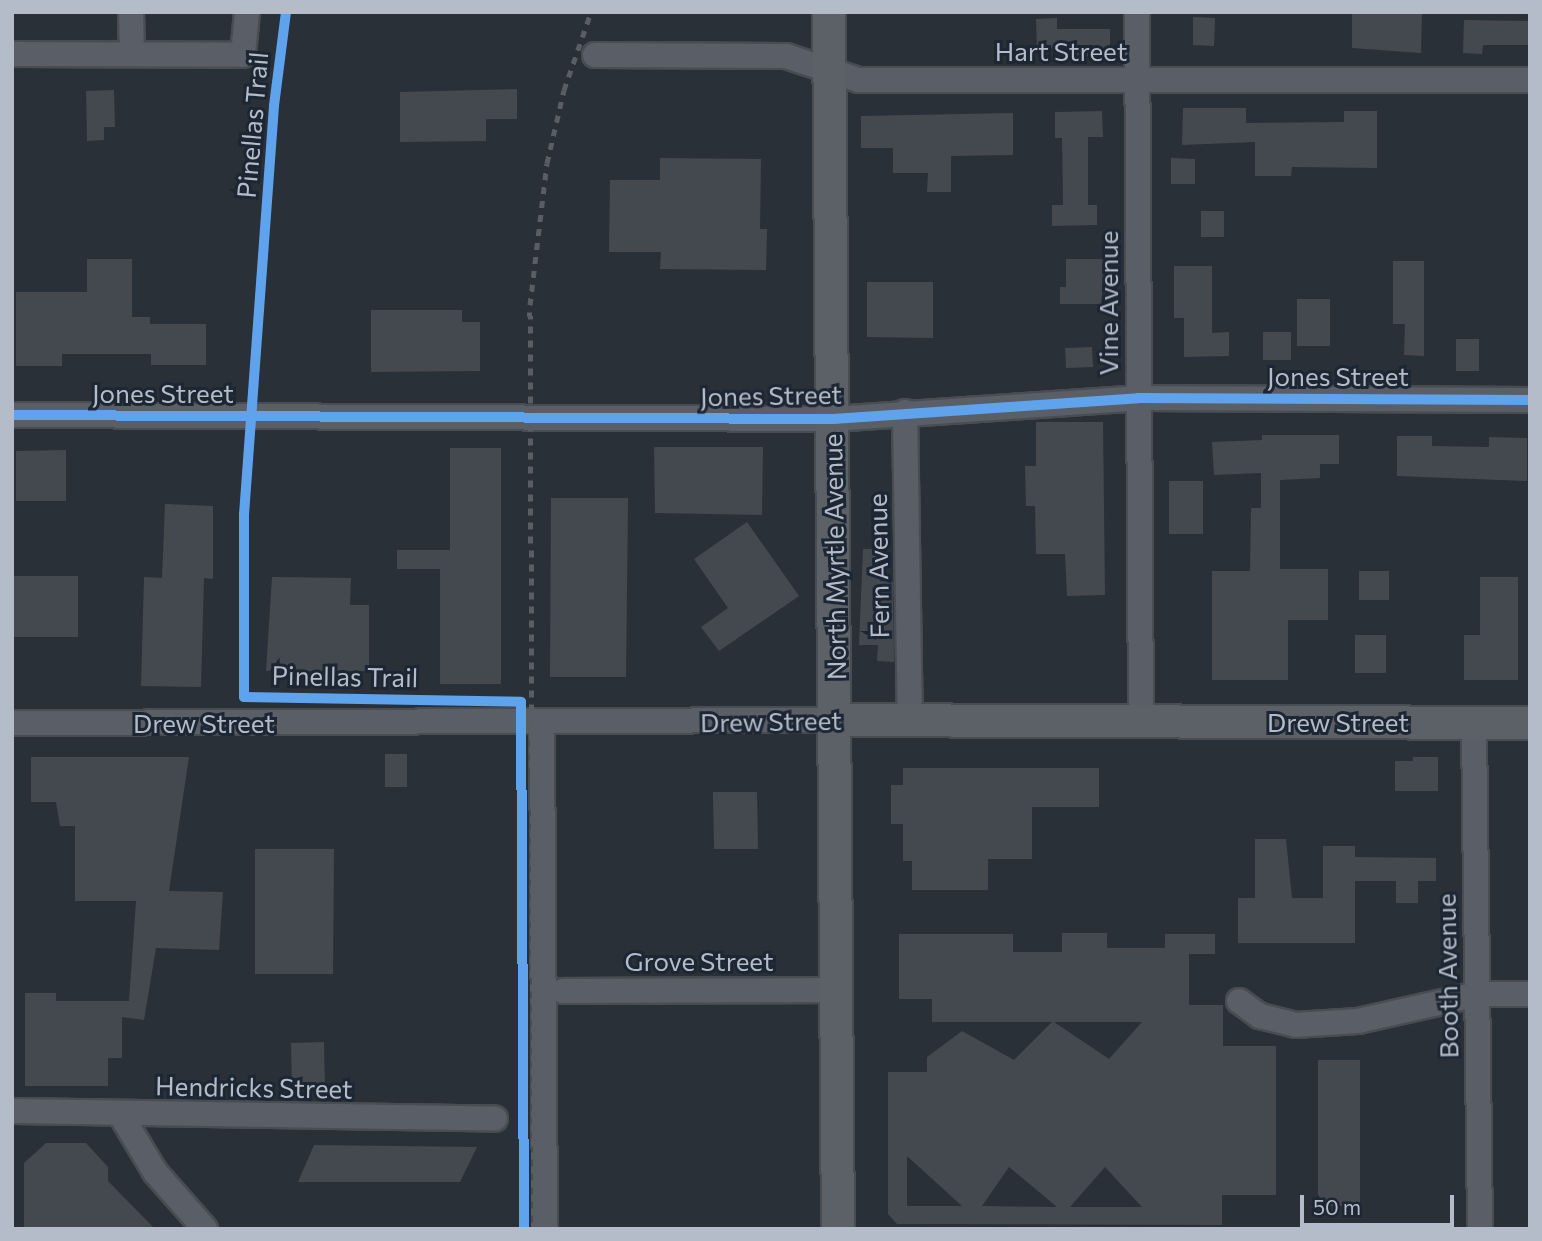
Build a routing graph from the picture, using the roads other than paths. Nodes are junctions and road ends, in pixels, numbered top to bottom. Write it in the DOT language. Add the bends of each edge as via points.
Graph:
graph roads {
  1 [pos="131,12"];
  2 [pos="247,12"];
  3 [pos="829,12"];
  4 [pos="1137,12"];
  5 [pos="12,54"];
  6 [pos="132,54"];
  7 [pos="595,55"];
  8 [pos="830,70"];
  9 [pos="1530,80"];
  10 [pos="1137,82"];
  11 [pos="1138,398"];
  12 [pos="1530,400"];
  13 [pos="905,412"];
  14 [pos="12,415"];
  15 [pos="833,419"];
  16 [pos="835,720"];
  17 [pos="911,720"];
  18 [pos="1141,721"];
  19 [pos="12,723"];
  20 [pos="542,723"];
  21 [pos="1474,723"];
  22 [pos="1530,723"];
  23 [pos="836,990"];
  24 [pos="563,991"];
  25 [pos="1478,994"];
  26 [pos="1530,994"];
  27 [pos="1239,1001"];
  28 [pos="12,1111"];
  29 [pos="121,1115"];
  30 [pos="495,1119"];
  31 [pos="205,1229"];
  32 [pos="545,1229"];
  33 [pos="838,1229"];
  34 [pos="1480,1229"];
  1 -- 6 [label="street"];
  2 -- 6 [label="street" via="243,55"];
  3 -- 8 [label="main road, North Myrtle Avenue"];
  4 -- 10 [label="street, Vine Avenue"];
  5 -- 6 [label="street"];
  7 -- 8 [label="street, Hart Street" via="786,56"];
  8 -- 10 [label="street, Hart Street" via="859,79"];
  8 -- 15 [label="main road, North Myrtle Avenue"];
  9 -- 10 [label="street, Hart Street"];
  10 -- 11 [label="street, Vine Avenue"];
  11 -- 12 [label="street, Jones Street"];
  11 -- 13 [label="street, Jones Street"];
  11 -- 18 [label="street, Vine Avenue"];
  13 -- 15 [label="street, Jones Street"];
  13 -- 17 [label="street, Fern Avenue"];
  14 -- 15 [label="street, Jones Street"];
  15 -- 16 [label="main road, North Myrtle Avenue"];
  16 -- 17 [label="main road, Drew Street"];
  16 -- 20 [label="street, Drew Street"];
  16 -- 23 [label="main road, North Myrtle Avenue"];
  17 -- 18 [label="main road, Drew Street"];
  18 -- 21 [label="main road, Drew Street"];
  19 -- 20 [label="street, Drew Street"];
  20 -- 32 [label="street"];
  21 -- 22 [label="main road, Drew Street"];
  21 -- 25 [label="street, Booth Avenue"];
  23 -- 24 [label="street, Grove Street"];
  23 -- 33 [label="main road, North Myrtle Avenue"];
  25 -- 26 [label="street"];
  25 -- 27 [label="street" via="1358,1021 1295,1025 1260,1016"];
  25 -- 34 [label="street, Booth Avenue"];
  28 -- 29 [label="street, Hendricks Street"];
  29 -- 30 [label="street, Hendricks Street"];
  29 -- 31 [label="street" via="155,1171"];
}
